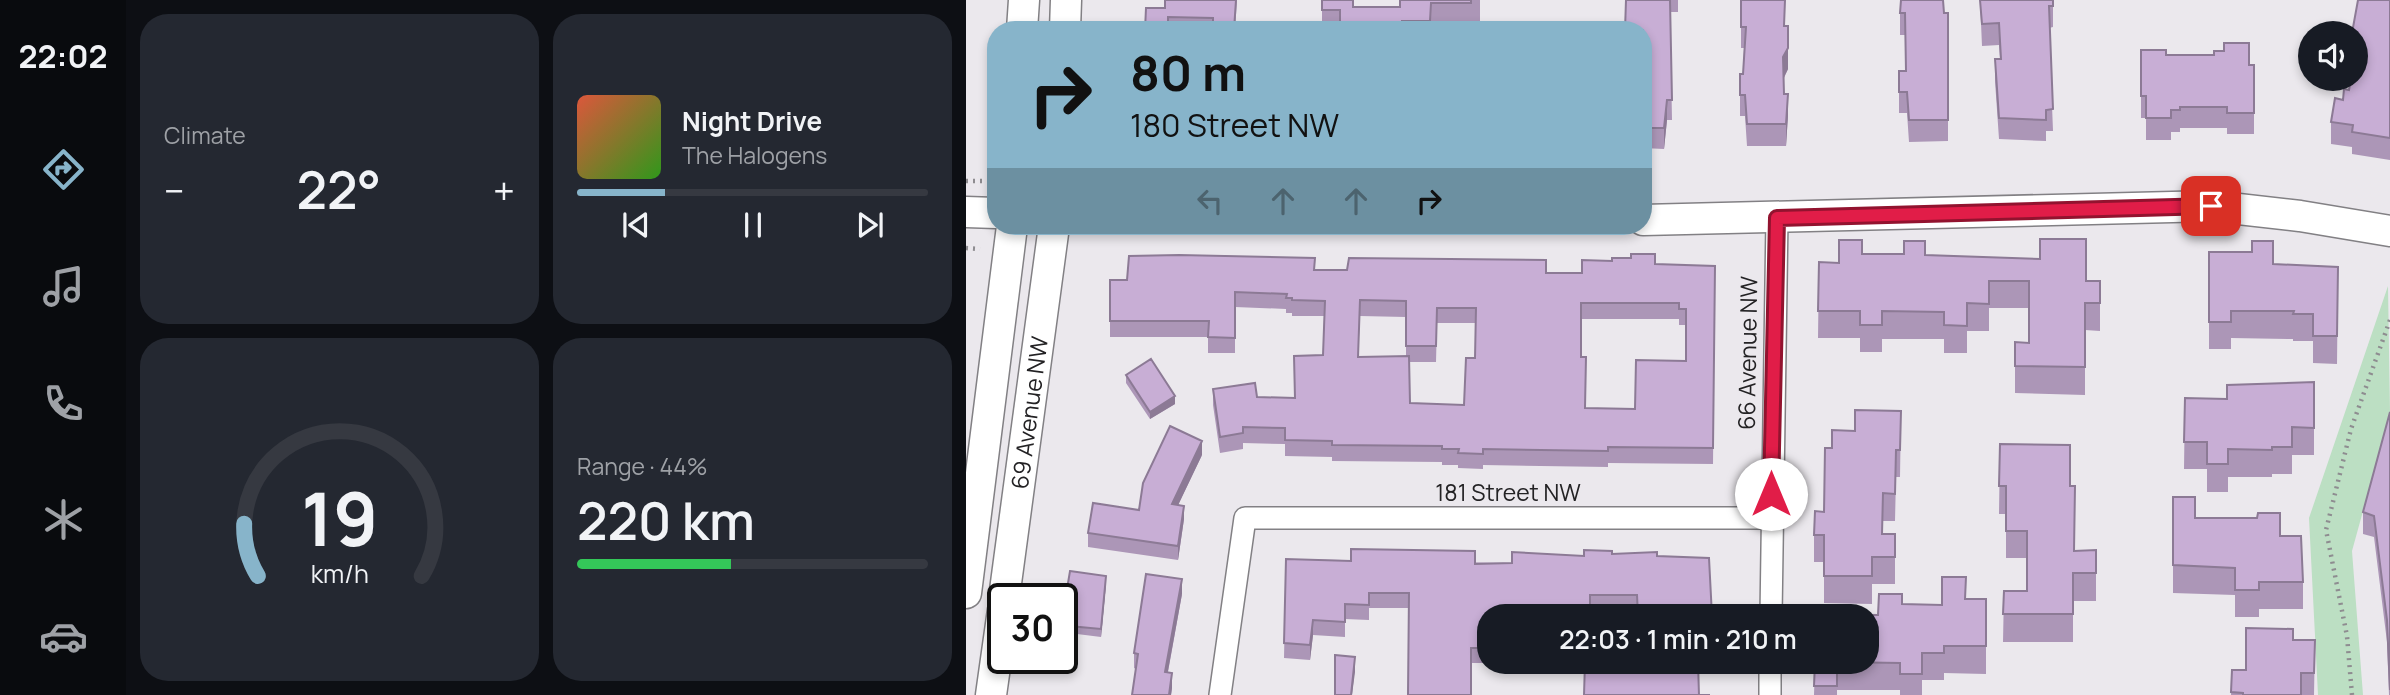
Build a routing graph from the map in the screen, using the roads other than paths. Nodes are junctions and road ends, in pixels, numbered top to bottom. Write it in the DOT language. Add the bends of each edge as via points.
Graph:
graph roads {
  1 [pos="1024,0"];
  2 [pos="1066,0"];
  3 [pos="1023,21"];
  4 [pos="1065,21"];
  5 [pos="966,212"];
  6 [pos="987,213"];
  7 [pos="1777,218"];
  8 [pos="1652,220"];
  9 [pos="2390,231"];
  10 [pos="1011,235"];
  11 [pos="1053,235"];
  12 [pos="1771,518"];
  13 [pos="1006,583"];
  14 [pos="966,593"];
  15 [pos="1770,604"];
  16 [pos="995,674"];
  17 [pos="1770,674"];
  18 [pos="992,695"];
  19 [pos="1220,695"];
  20 [pos="1770,695"];
  1 -- 3 [label="main road"];
  2 -- 4 [label="main road"];
  5 -- 6 [label="main road"];
  7 -- 8 [label="main road"];
  7 -- 9 [label="main road" via="2211,206"];
  7 -- 12 [label="street, 66 Avenue NW"];
  10 -- 14 [label="main road, 69 Avenue NW"];
  11 -- 13 [label="main road, 69 Avenue NW"];
  12 -- 15 [label="street, 66 Avenue NW"];
  12 -- 19 [label="street, 181 Street NW" via="1245,518"];
  16 -- 18 [label="main road"];
  17 -- 20 [label="street"];
}
